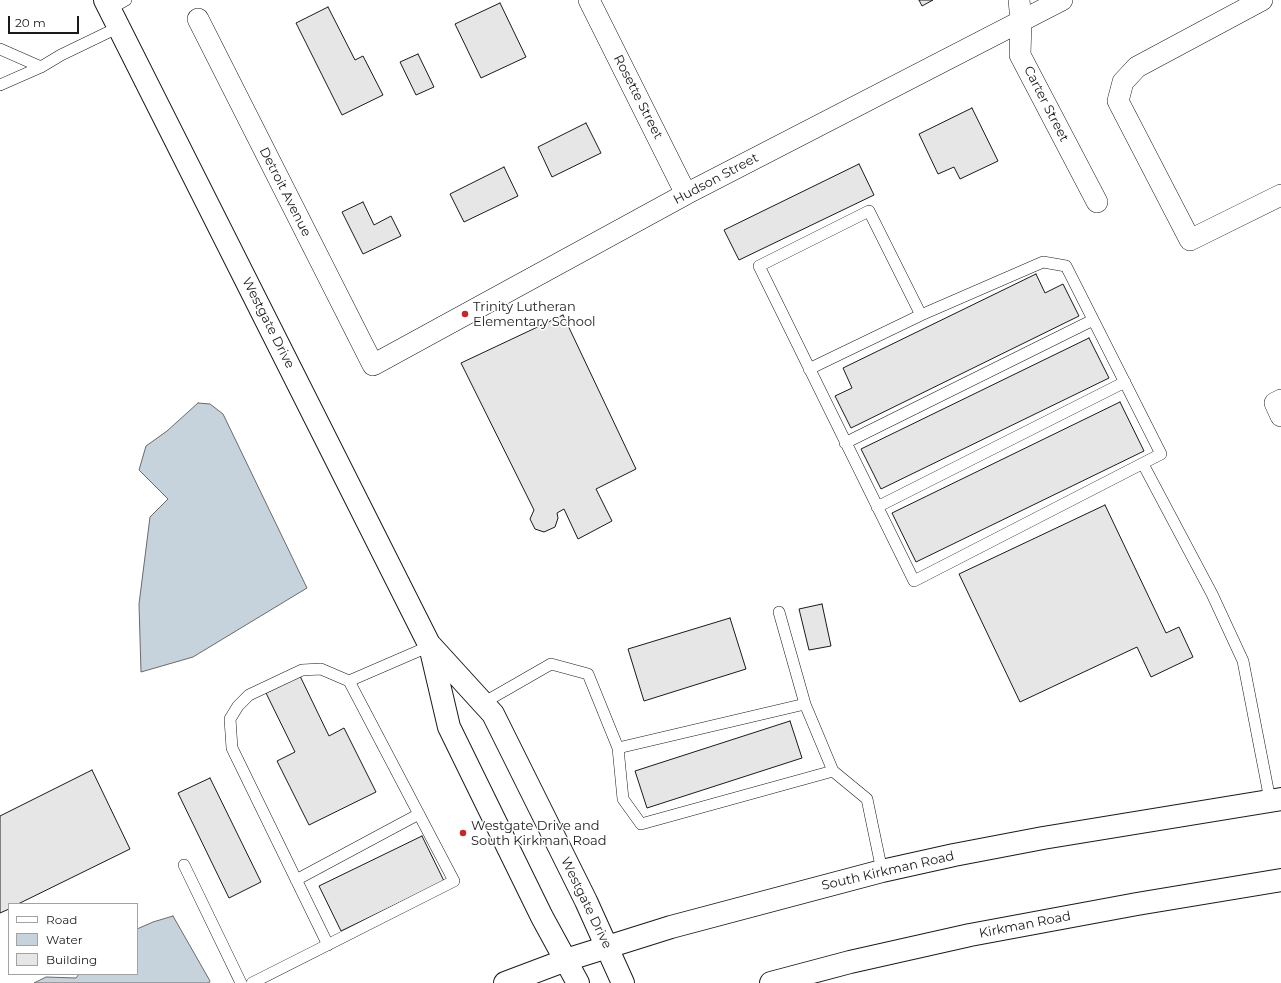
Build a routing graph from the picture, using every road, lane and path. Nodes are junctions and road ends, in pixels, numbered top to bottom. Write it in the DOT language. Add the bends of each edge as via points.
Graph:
graph roads {
  1 [pos="589,0"];
  2 [pos="1020,0"];
  3 [pos="1062,0"];
  4 [pos="1262,0"];
  5 [pos="115,9"];
  6 [pos="198,19"];
  7 [pos="1021,21"];
  8 [pos="0,49"];
  9 [pos="41,67"];
  10 [pos="0,85"];
  11 [pos="686,194"];
  12 [pos="1281,194"];
  13 [pos="1097,202"];
  14 [pos="921,315"];
  15 [pos="1093,320"];
  16 [pos="373,365"];
  17 [pos="809,369"];
  18 [pos="1125,382"];
  19 [pos="1281,400"];
  20 [pos="1281,416"];
  21 [pos="846,443"];
  22 [pos="1143,464"];
  23 [pos="877,506"];
  24 [pos="779,612"];
  25 [pos="430,646"];
  26 [pos="349,681"];
  27 [pos="482,703"];
  28 [pos="805,704"];
  29 [pos="618,748"];
  30 [pos="833,772"];
  31 [pos="1275,800"];
  32 [pos="419,814"];
  33 [pos="184,866"];
  34 [pos="882,871"];
  35 [pos="296,880"];
  36 [pos="1281,880"];
  37 [pos="328,944"];
  38 [pos="606,946"];
  39 [pos="566,960"];
  40 [pos="241,983"];
  41 [pos="252,983"];
  42 [pos="505,983"];
  43 [pos="578,983"];
  44 [pos="623,983"];
  45 [pos="771,983"];
  1 -- 11 [label="street, Rosette Street"];
  2 -- 7 [label="street, Carter Street"];
  3 -- 7 [label="street, Hudson Street"];
  4 -- 12 [label="street" via="1137,66 1123,82 1118,101 1190,240"];
  5 -- 9 [label="lane" via="62,55"];
  5 -- 25 [label="street, Westgate Drive"];
  6 -- 16 [label="street, Detroit Avenue"];
  7 -- 11 [label="street, Hudson Street"];
  7 -- 13 [label="street, Carter Street" via="1020,55"];
  8 -- 9 [label="lane"];
  9 -- 10 [label="lane"];
  11 -- 16 [label="street, Hudson Street"];
  14 -- 15 [label="lane" via="1044,262 1066,266"];
  14 -- 17 [label="lane"];
  14 -- 17 [label="lane" via="869,211 759,266"];
  15 -- 18 [label="lane"];
  15 -- 21 [label="lane"];
  17 -- 21 [label="lane"];
  18 -- 22 [label="lane" via="1161,454"];
  18 -- 23 [label="lane"];
  19 -- 20 [label="street" via="1275,403"];
  21 -- 23 [label="lane"];
  22 -- 23 [label="lane" via="914,581"];
  22 -- 31 [label="lane" via="1212,594 1243,661"];
  24 -- 28 [label="lane"];
  25 -- 26 [label="lane"];
  25 -- 27 [label="street, Westgate Drive"];
  25 -- 39 [label="street, Westgate Drive" via="449,727 542,917"];
  26 -- 32 [label="lane"];
  26 -- 35 [label="lane" via="321,669 302,670 249,695 230,719 232,748"];
  27 -- 29 [label="lane" via="551,664 588,674"];
  27 -- 38 [label="street, Westgate Drive" via="493,714"];
  28 -- 29 [label="lane"];
  28 -- 30 [label="lane"];
  29 -- 30 [label="lane" via="623,799 640,824"];
  30 -- 34 [label="lane" via="867,800"];
  31 -- 34 [label="street, South Kirkman Road" via="1043,838"];
  32 -- 35 [label="lane"];
  32 -- 37 [label="lane" via="454,881"];
  33 -- 40 [label="lane"];
  34 -- 38 [label="street, South Kirkman Road"];
  35 -- 37 [label="lane"];
  36 -- 45 [label="street, Kirkman Road" via="978,934 850,962"];
  37 -- 41 [label="lane"];
  38 -- 39 [label="street, South Kirkman Road"];
  38 -- 44 [label="street, Westgate Drive"];
  39 -- 42 [label="street, South Kirkman Road"];
  39 -- 43 [label="street, Westgate Drive"];
}
